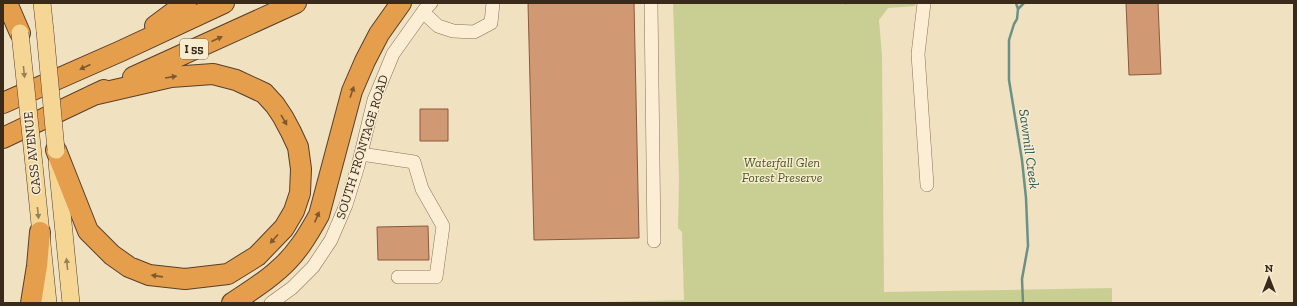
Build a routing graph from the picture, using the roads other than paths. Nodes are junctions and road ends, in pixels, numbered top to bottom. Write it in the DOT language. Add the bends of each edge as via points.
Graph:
graph roads {
  1 [pos="7,3"];
  2 [pos="18,3"];
  3 [pos="42,3"];
  4 [pos="186,3"];
  5 [pos="224,3"];
  6 [pos="296,3"];
  7 [pos="401,3"];
  8 [pos="493,3"];
  9 [pos="651,3"];
  10 [pos="924,3"];
  11 [pos="427,8"];
  12 [pos="20,33"];
  13 [pos="121,51"];
  14 [pos="92,95"];
  15 [pos="3,103"];
  16 [pos="3,138"];
  17 [pos="56,150"];
  18 [pos="361,154"];
  19 [pos="927,185"];
  20 [pos="40,232"];
  21 [pos="654,241"];
  22 [pos="398,277"];
  23 [pos="32,303"];
  24 [pos="48,303"];
  25 [pos="71,303"];
  26 [pos="232,303"];
  27 [pos="271,303"];
  1 -- 12 [label="highway"];
  2 -- 12 [label="main road, CASS AVENUE"];
  3 -- 17 [label="main road, CASS AVENUE, bridge"];
  4 -- 13 [label="highway"];
  5 -- 13 [label="highway, I 55"];
  14 -- 6 [label="highway, I 55, one-way"];
  26 -- 7 [label="highway, one-way" via="278,270 310,232 318,215 352,91 378,34"];
  8 -- 11 [label="street" via="491,23 474,32 453,31 438,26"];
  9 -- 21 [label="street"];
  10 -- 19 [label="street" via="918,54"];
  11 -- 18 [label="street, SOUTH FRONTAGE ROAD" via="393,54 374,100"];
  12 -- 20 [label="main road, CASS AVENUE, one-way, bridge"];
  13 -- 15 [label="highway, I 55, one-way"];
  14 -- 16 [label="highway, I 55"];
  14 -- 17 [label="highway, one-way" via="171,77 213,74 236,80 264,93 283,117 298,147 301,169 300,193 294,211 284,228 257,256 228,274 185,279 149,275 129,267 112,255 88,231"];
  25 -- 17 [label="main road, CASS AVENUE, one-way"];
  18 -- 22 [label="street" via="414,162 422,189 443,226 436,277"];
  18 -- 27 [label="street, SOUTH FRONTAGE ROAD" via="346,205 331,240 313,267 292,288"];
  20 -- 23 [label="highway"];
  20 -- 24 [label="main road, CASS AVENUE"];
}
